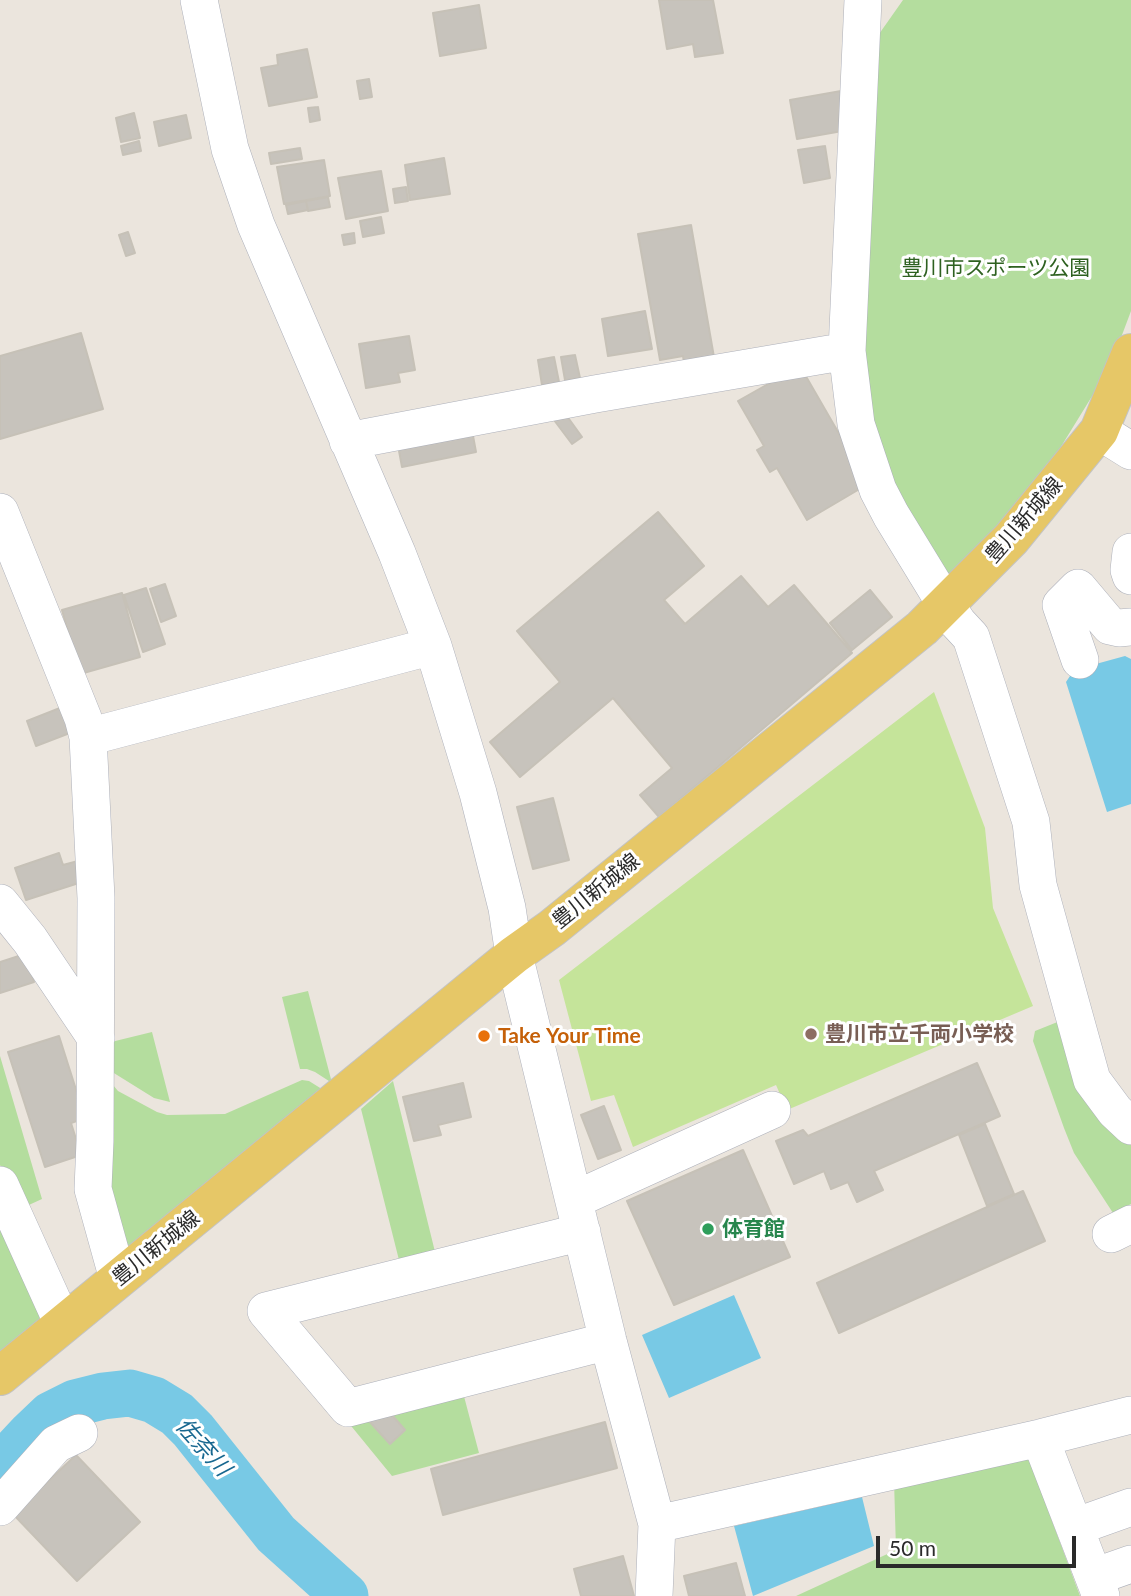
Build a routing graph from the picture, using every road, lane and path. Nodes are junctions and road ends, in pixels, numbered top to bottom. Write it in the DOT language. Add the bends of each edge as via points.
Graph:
graph roads {
  1 [pos="199,0"];
  2 [pos="863,0"];
  3 [pos="847,351"];
  4 [pos="1131,353"];
  5 [pos="1099,431"];
  6 [pos="348,442"];
  7 [pos="1131,452"];
  8 [pos="0,512"];
  9 [pos="1131,552"];
  10 [pos="1131,576"];
  11 [pos="946,605"];
  12 [pos="1131,627"];
  13 [pos="433,646"];
  14 [pos="1080,660"];
  15 [pos="88,737"];
  16 [pos="0,903"];
  17 [pos="514,955"];
  18 [pos="96,1038"];
  19 [pos="772,1110"];
  20 [pos="1131,1126"];
  21 [pos="0,1185"];
  22 [pos="578,1216"];
  23 [pos="118,1279"];
  24 [pos="63,1324"];
  25 [pos="608,1341"];
  26 [pos="0,1376"];
  27 [pos="1131,1415"];
  28 [pos="79,1433"];
  29 [pos="1040,1438"];
  30 [pos="0,1507"];
  31 [pos="1131,1507"];
  32 [pos="657,1524"];
  33 [pos="1075,1527"];
  34 [pos="1131,1564"];
  35 [pos="1097,1587"];
  36 [pos="654,1596"];
  1 -- 6 [label="street" via="234,161 256,225"];
  2 -- 3 [label="street"];
  3 -- 6 [label="street"];
  3 -- 11 [label="street" via="856,424 878,490"];
  4 -- 5 [label="main road, 豊川新城線"];
  5 -- 7 [label="street"];
  5 -- 11 [label="main road, 豊川新城線" via="1011,539"];
  6 -- 13 [label="street"];
  8 -- 15 [label="street"];
  9 -- 10 [label="street"];
  11 -- 17 [label="main road, 豊川新城線"];
  11 -- 20 [label="street" via="971,636 1031,822 1038,885 1092,1080"];
  12 -- 14 [label="street" via="1110,626 1078,588 1061,605"];
  13 -- 15 [label="street"];
  13 -- 17 [label="street" via="478,793"];
  15 -- 18 [label="street" via="96,898"];
  16 -- 18 [label="street"];
  17 -- 22 [label="street"];
  17 -- 23 [label="main road, 豊川新城線"];
  18 -- 23 [label="street" via="93,1189"];
  19 -- 22 [label="street"];
  21 -- 24 [label="street"];
  22 -- 25 [label="street"];
  22 -- 25 [label="street" via="266,1311 348,1408"];
  23 -- 24 [label="main road, 豊川新城線"];
  24 -- 26 [label="main road, 豊川新城線"];
  25 -- 32 [label="street"];
  27 -- 29 [label="street"];
  28 -- 30 [label="street" via="56,1444"];
  29 -- 32 [label="street"];
  29 -- 33 [label="street"];
  31 -- 33 [label="street"];
  32 -- 36 [label="street"];
  33 -- 35 [label="street"];
  34 -- 35 [label="street"];
}
